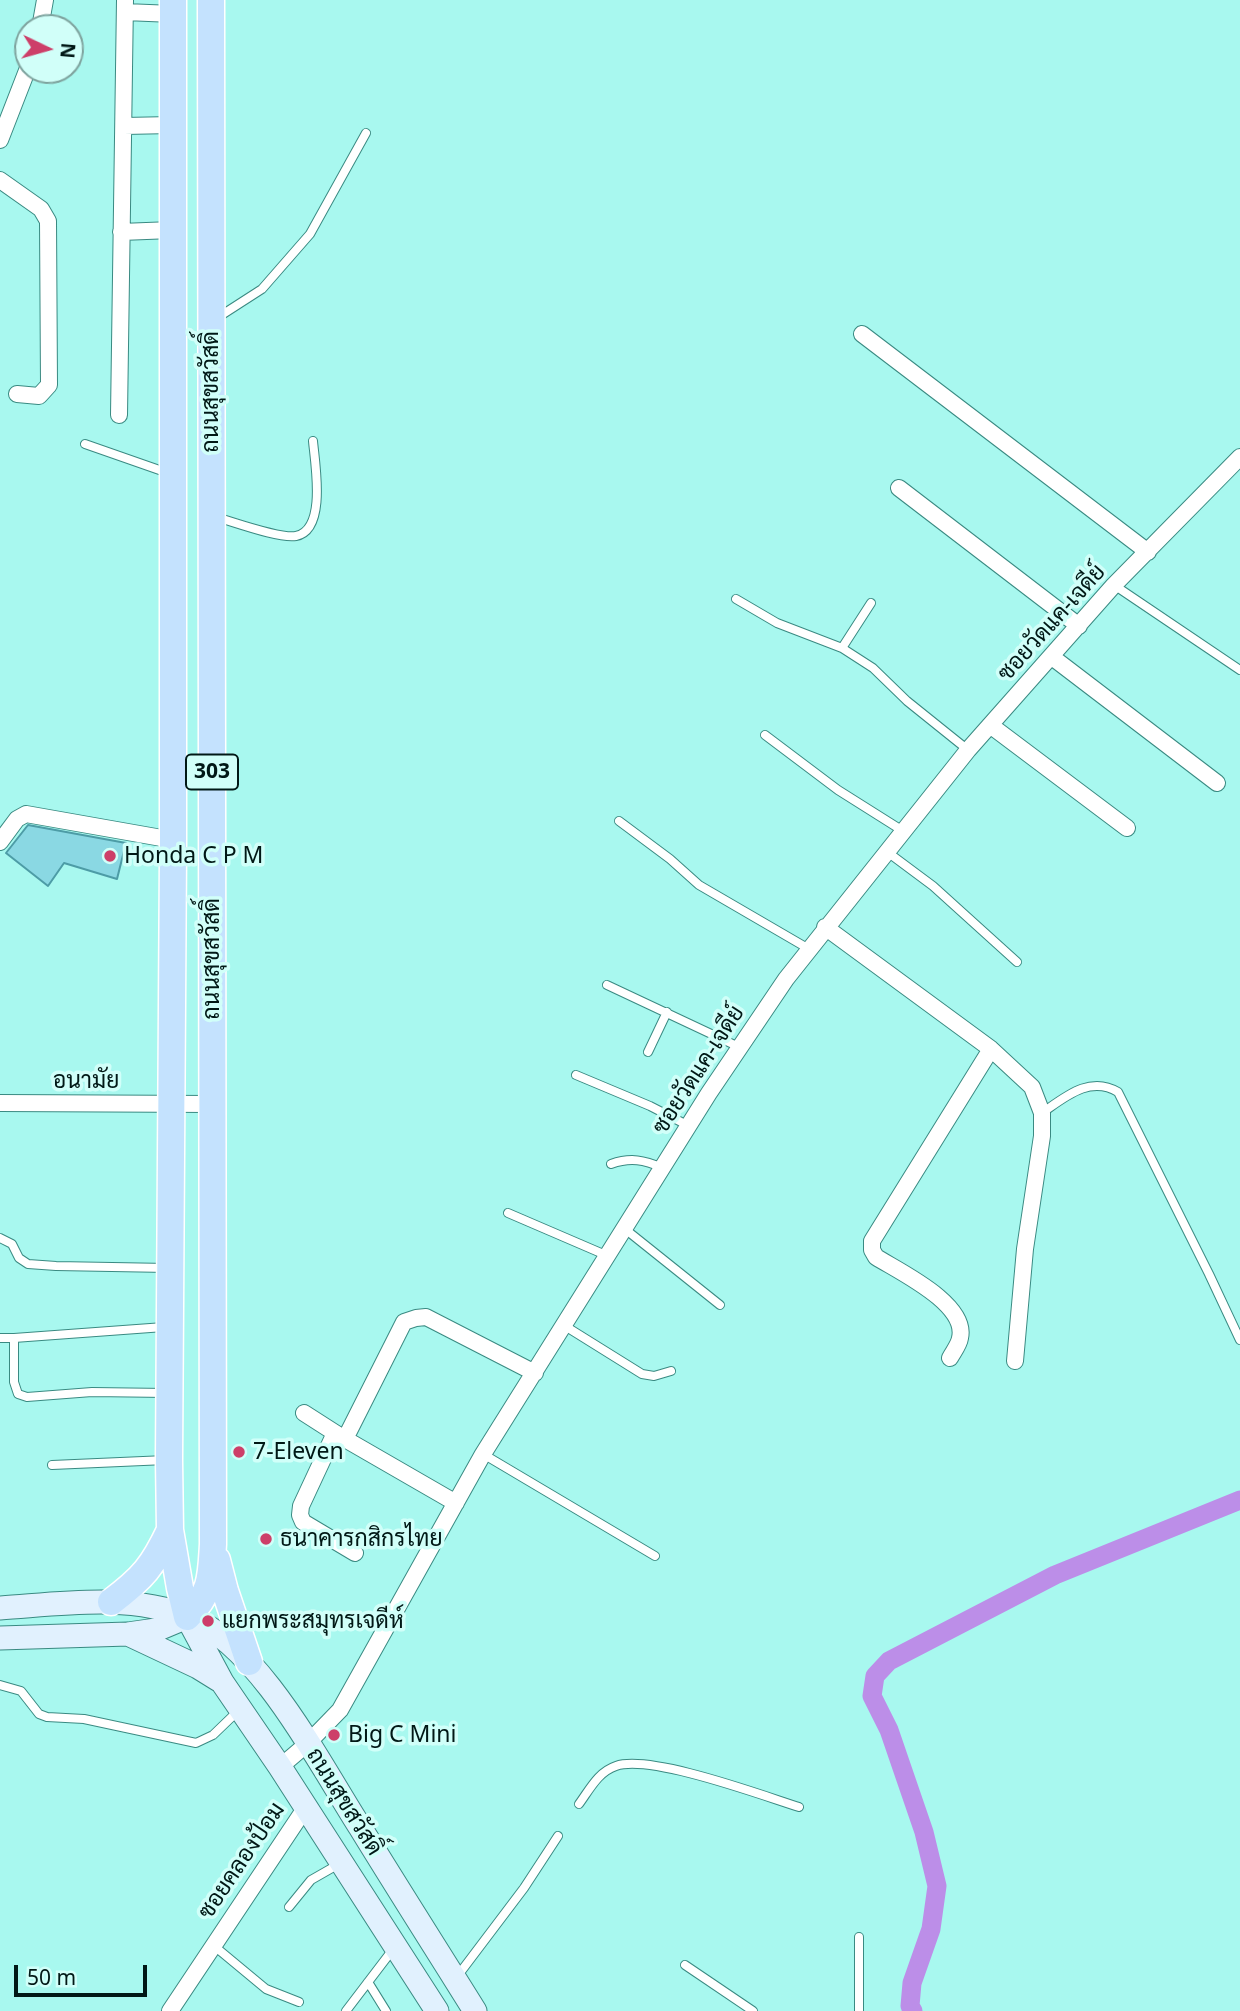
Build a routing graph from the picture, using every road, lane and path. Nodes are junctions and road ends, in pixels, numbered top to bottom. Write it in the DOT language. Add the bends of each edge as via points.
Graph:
graph roads {
  1 [pos="211,0"];
  2 [pos="125,6"];
  3 [pos="173,7"];
  4 [pos="22,84"];
  5 [pos="173,125"];
  6 [pos="124,126"];
  7 [pos="366,133"];
  8 [pos="0,140"];
  9 [pos="0,180"];
  10 [pos="172,230"];
  11 [pos="121,232"];
  12 [pos="211,321"];
  13 [pos="862,334"];
  14 [pos="17,394"];
  15 [pos="119,415"];
  16 [pos="313,441"];
  17 [pos="85,444"];
  18 [pos="1240,457"];
  19 [pos="172,474"];
  20 [pos="899,488"];
  21 [pos="211,516"];
  22 [pos="1148,552"];
  23 [pos="1114,585"];
  24 [pos="736,599"];
  25 [pos="872,603"];
  26 [pos="1079,626"];
  27 [pos="842,648"];
  28 [pos="1052,657"];
  29 [pos="1240,670"];
  30 [pos="990,725"];
  31 [pos="765,735"];
  32 [pos="968,750"];
  33 [pos="1217,783"];
  34 [pos="619,821"];
  35 [pos="1127,828"];
  36 [pos="903,831"];
  37 [pos="173,840"];
  38 [pos="0,842"];
  39 [pos="887,851"];
  40 [pos="825,928"];
  41 [pos="809,949"];
  42 [pos="1017,962"];
  43 [pos="607,985"];
  44 [pos="667,1012"];
  45 [pos="739,1047"];
  46 [pos="991,1049"];
  47 [pos="648,1052"];
  48 [pos="576,1075"];
  49 [pos="0,1103"];
  50 [pos="172,1104"];
  51 [pos="212,1104"];
  52 [pos="1042,1113"];
  53 [pos="689,1126"];
  54 [pos="611,1164"];
  55 [pos="663,1168"];
  56 [pos="508,1213"];
  57 [pos="625,1229"];
  58 [pos="0,1238"];
  59 [pos="608,1256"];
  60 [pos="170,1268"];
  61 [pos="720,1305"];
  62 [pos="170,1326"];
  63 [pos="565,1326"];
  64 [pos="0,1338"];
  65 [pos="14,1338"];
  66 [pos="1240,1340"];
  67 [pos="950,1358"];
  68 [pos="1015,1361"];
  69 [pos="671,1371"];
  70 [pos="535,1373"];
  71 [pos="170,1394"];
  72 [pos="304,1413"];
  73 [pos="340,1436"];
  74 [pos="483,1454"];
  75 [pos="169,1460"];
  76 [pos="52,1465"];
  77 [pos="456,1503"];
  78 [pos="170,1530"];
  79 [pos="214,1544"];
  80 [pos="355,1553"];
  81 [pos="655,1556"];
  82 [pos="111,1602"];
  83 [pos="0,1608"];
  84 [pos="187,1617"];
  85 [pos="128,1634"];
  86 [pos="0,1638"];
  87 [pos="249,1662"];
  88 [pos="222,1682"];
  89 [pos="0,1685"];
  90 [pos="241,1708"];
  91 [pos="307,1744"];
  92 [pos="280,1768"];
  93 [pos="579,1804"];
  94 [pos="306,1807"];
  95 [pos="799,1807"];
  96 [pos="558,1836"];
  97 [pos="341,1863"];
  98 [pos="289,1907"];
  99 [pos="859,1937"];
  100 [pos="213,1945"];
  101 [pos="395,1946"];
  102 [pos="685,1965"];
  103 [pos="455,1979"];
  104 [pos="368,1982"];
  105 [pos="299,2002"];
  106 [pos="170,2011"];
  107 [pos="346,2011"];
  108 [pos="386,2011"];
  109 [pos="437,2011"];
  110 [pos="475,2011"];
  111 [pos="753,2011"];
  112 [pos="859,2011"];
  1 -- 12 [label="main road, ถนนสุขสวัสดิ์ / 303"];
  2 -- 3 [label="street"];
  2 -- 6 [label="street"];
  3 -- 5 [label="main road, ถนนสุขสวัสดิ์ / 303"];
  4 -- 8 [label="street"];
  5 -- 6 [label="street"];
  5 -- 10 [label="main road, ถนนสุขสวัสดิ์ / 303"];
  6 -- 11 [label="street"];
  7 -- 12 [label="lane" via="310,234 262,289"];
  9 -- 14 [label="street" via="41,209 48,221 49,385 39,396"];
  10 -- 11 [label="street"];
  10 -- 19 [label="main road, ถนนสุขสวัสดิ์ / 303"];
  11 -- 15 [label="street"];
  12 -- 21 [label="main road, ถนนสุขสวัสดิ์ / 303"];
  13 -- 22 [label="street"];
  16 -- 21 [label="lane" via="316,507 304,532 281,535"];
  17 -- 19 [label="lane"];
  18 -- 22 [label="street, ซอยวัดแค-เจดีย์"];
  19 -- 37 [label="main road, ถนนสุขสวัสดิ์ / 303"];
  20 -- 26 [label="street"];
  21 -- 51 [label="main road, ถนนสุขสวัสดิ์ / 303"];
  22 -- 23 [label="street, ซอยวัดแค-เจดีย์"];
  23 -- 26 [label="street, ซอยวัดแค-เจดีย์"];
  23 -- 29 [label="lane"];
  24 -- 27 [label="lane" via="777,623"];
  25 -- 27 [label="lane"];
  26 -- 28 [label="street, ซอยวัดแค-เจดีย์"];
  27 -- 32 [label="lane" via="873,668"];
  28 -- 30 [label="street, ซอยวัดแค-เจดีย์"];
  28 -- 33 [label="street"];
  30 -- 32 [label="street, ซอยวัดแค-เจดีย์"];
  30 -- 35 [label="street"];
  31 -- 36 [label="lane"];
  32 -- 36 [label="street, ซอยวัดแค-เจดีย์"];
  34 -- 41 [label="lane" via="699,885"];
  36 -- 39 [label="street, ซอยวัดแค-เจดีย์"];
  37 -- 38 [label="street" via="26,814"];
  37 -- 50 [label="main road, ถนนสุขสวัสดิ์ / 303"];
  39 -- 40 [label="street, ซอยวัดแค-เจดีย์"];
  39 -- 42 [label="lane"];
  40 -- 41 [label="street, ซอยวัดแค-เจดีย์"];
  40 -- 46 [label="street"];
  41 -- 45 [label="street, ซอยวัดแค-เจดีย์"];
  43 -- 44 [label="lane"];
  44 -- 45 [label="lane"];
  44 -- 47 [label="lane"];
  45 -- 53 [label="street, ซอยวัดแค-เจดีย์"];
  46 -- 52 [label="street" via="1032,1087"];
  46 -- 67 [label="street" via="872,1241 876,1257 944,1300 956,1316 960,1340"];
  48 -- 53 [label="lane"];
  49 -- 50 [label="street, อนามัย"];
  50 -- 51 [label="street, อนามัย"];
  50 -- 60 [label="main road, ถนนสุขสวัสดิ์ / 303"];
  51 -- 79 [label="main road, ถนนสุขสวัสดิ์ / 303"];
  52 -- 66 [label="lane" via="1069,1094 1095,1084 1118,1092"];
  52 -- 68 [label="street"];
  53 -- 55 [label="street, ซอยวัดแค-เจดีย์"];
  54 -- 55 [label="lane" via="626,1158"];
  55 -- 57 [label="street, ซอยวัดแค-เจดีย์"];
  56 -- 59 [label="lane"];
  57 -- 59 [label="street, ซอยวัดแค-เจดีย์"];
  57 -- 61 [label="lane"];
  58 -- 60 [label="lane" via="12,1244 28,1264"];
  59 -- 63 [label="street, ซอยวัดแค-เจดีย์"];
  60 -- 62 [label="main road, ถนนสุขสวัสดิ์ / 303"];
  62 -- 65 [label="lane"];
  62 -- 71 [label="main road, ถนนสุขสวัสดิ์ / 303"];
  63 -- 69 [label="lane" via="642,1374 654,1377"];
  63 -- 70 [label="street, ซอยวัดแค-เจดีย์"];
  64 -- 65 [label="lane"];
  65 -- 71 [label="lane" via="14,1382 18,1394 26,1397 92,1392"];
  70 -- 73 [label="street" via="426,1317 416,1318 404,1322"];
  70 -- 74 [label="street, ซอยวัดแค-เจดีย์"];
  71 -- 75 [label="main road, ถนนสุขสวัสดิ์ / 303"];
  72 -- 73 [label="street"];
  73 -- 77 [label="street"];
  73 -- 80 [label="street" via="300,1515 303,1522"];
  74 -- 77 [label="street, ซอยวัดแค-เจดีย์"];
  74 -- 81 [label="lane"];
  75 -- 76 [label="lane"];
  75 -- 78 [label="main road, ถนนสุขสวัสดิ์ / 303"];
  77 -- 91 [label="street, ซอยวัดแค-เจดีย์" via="340,1710"];
  78 -- 82 [label="main road" via="145,1575"];
  78 -- 84 [label="main road, ถนนสุขสวัสดิ์ / 303"];
  79 -- 84 [label="main road, ถนนสุขสวัสดิ์ / 303" via="207,1593"];
  79 -- 87 [label="main road"];
  82 -- 83 [label="main road, ถนนสุขสวัสดิ์"];
  82 -- 84 [label="main road, ถนนสุขสวัสดิ์"];
  84 -- 85 [label="main road" via="156,1630"];
  84 -- 87 [label="main road, ถนนสุขสวัสดิ์" via="212,1629"];
  84 -- 88 [label="main road, ถนนสุขสวัสดิ์"];
  85 -- 86 [label="main road"];
  85 -- 88 [label="main road"];
  87 -- 91 [label="main road, ถนนสุขสวัสดิ์"];
  88 -- 90 [label="main road, ถนนสุขสวัสดิ์"];
  89 -- 90 [label="lane" via="21,1691 39,1714 47,1717 85,1719 195,1743 213,1735"];
  90 -- 92 [label="main road, ถนนสุขสวัสดิ์"];
  91 -- 92 [label="street, ซอยวัดแค-เจดีย์"];
  91 -- 103 [label="main road, ถนนสุขสวัสดิ์"];
  92 -- 94 [label="main road, ถนนสุขสวัสดิ์"];
  93 -- 95 [label="lane" via="602,1773 618,1765 642,1765 677,1770"];
  94 -- 97 [label="main road, ถนนสุขสวัสดิ์"];
  94 -- 100 [label="street, ซอยคลองป้อม"];
  96 -- 103 [label="lane"];
  97 -- 98 [label="lane" via="311,1880"];
  97 -- 101 [label="main road, ถนนสุขสวัสดิ์"];
  99 -- 112 [label="lane"];
  100 -- 105 [label="lane" via="266,1989"];
  100 -- 106 [label="street, ซอยคลองป้อม"];
  101 -- 104 [label="lane"];
  101 -- 109 [label="main road, ถนนสุขสวัสดิ์"];
  102 -- 111 [label="lane"];
  103 -- 110 [label="main road, ถนนสุขสวัสดิ์"];
  104 -- 107 [label="lane"];
  104 -- 108 [label="lane"];
}
